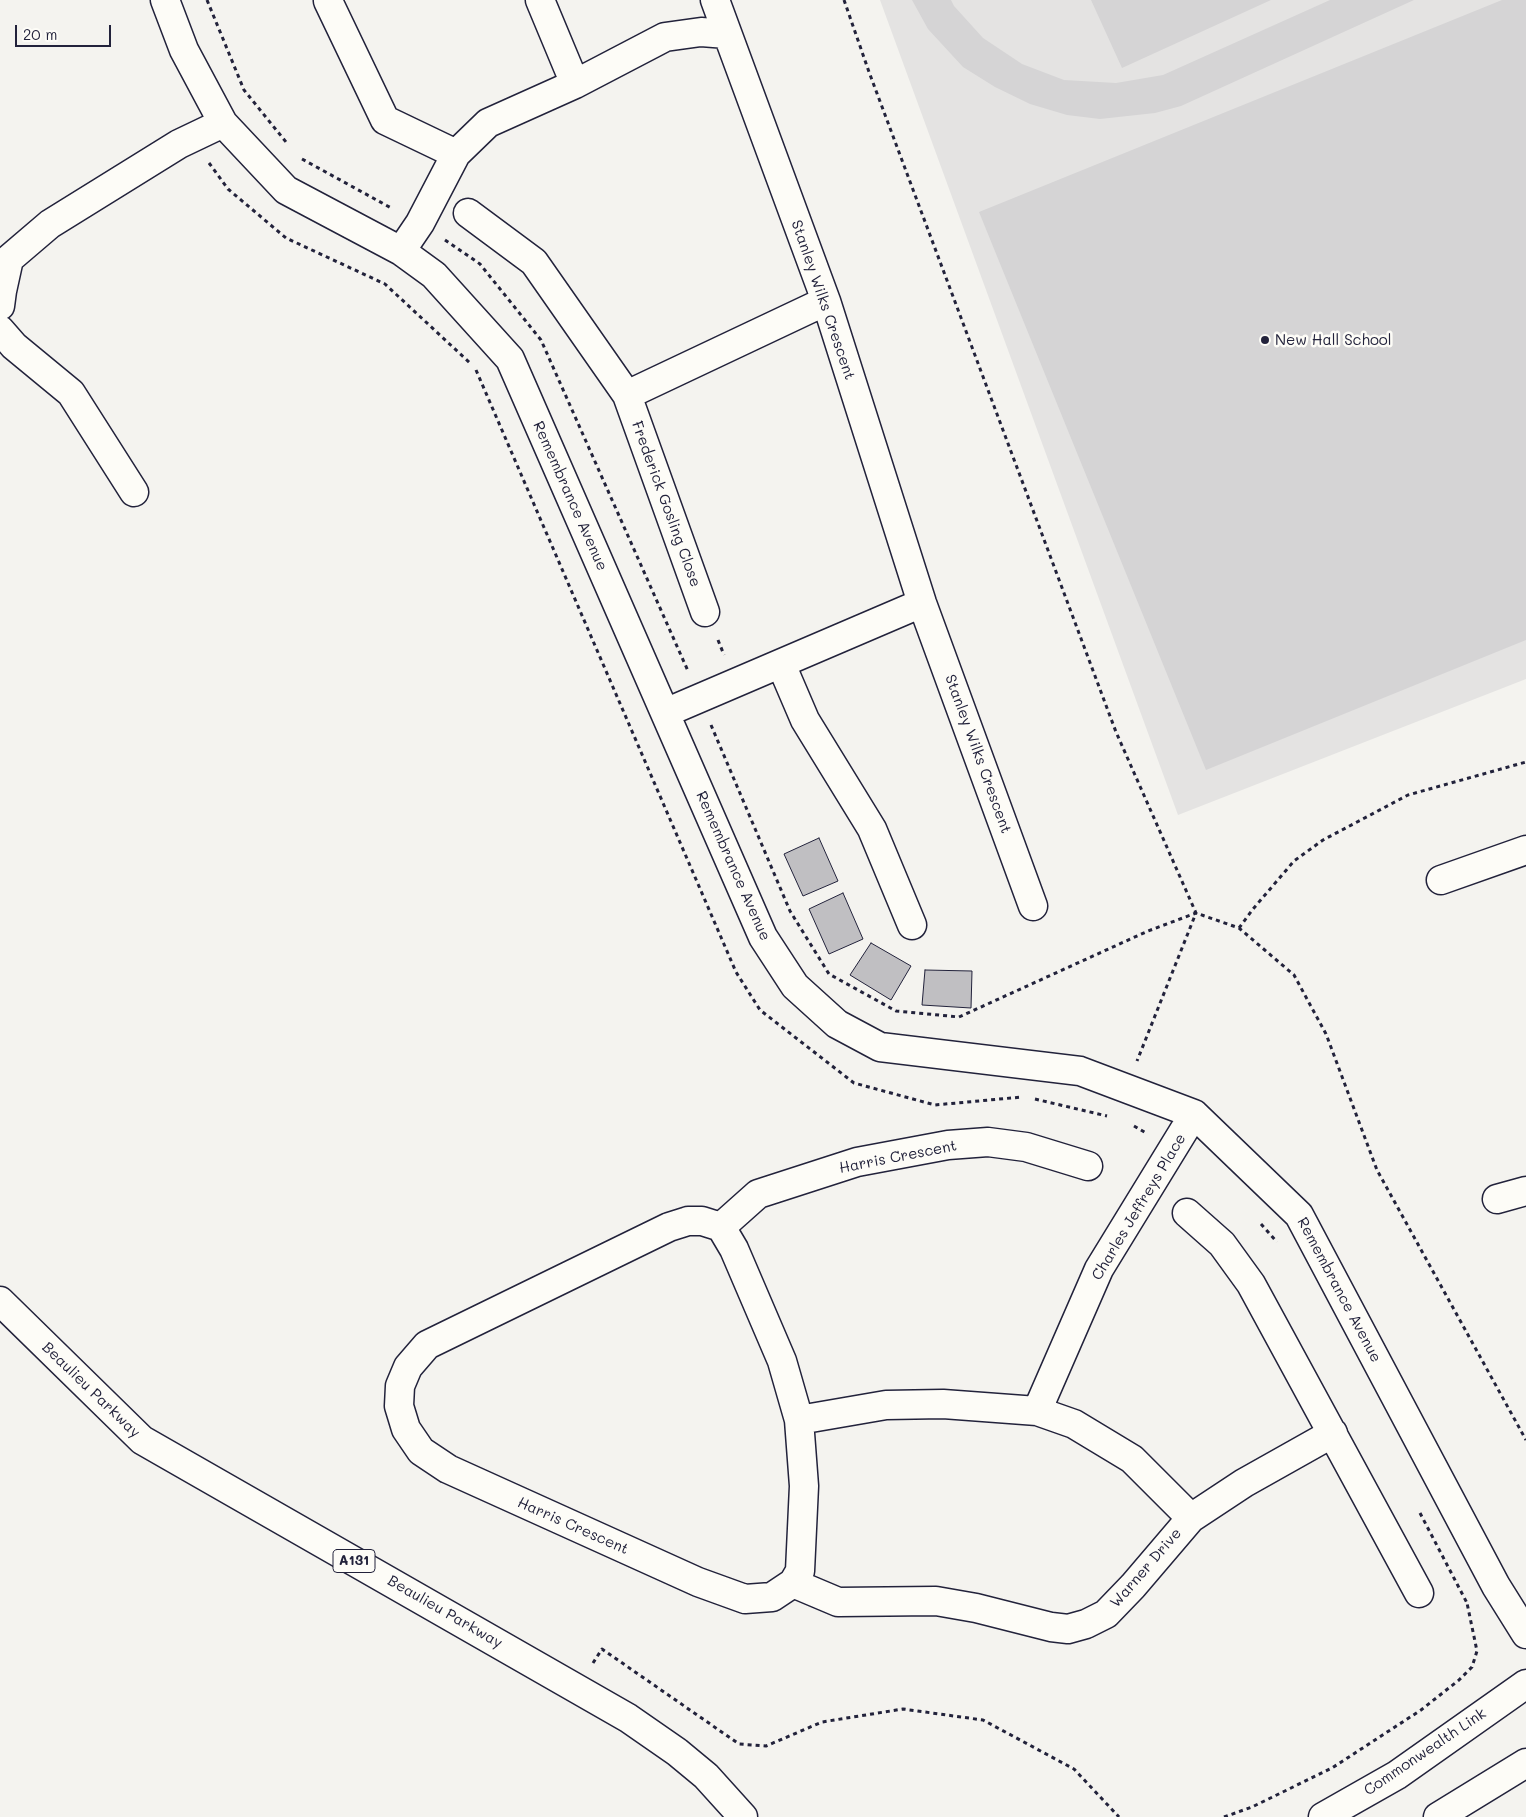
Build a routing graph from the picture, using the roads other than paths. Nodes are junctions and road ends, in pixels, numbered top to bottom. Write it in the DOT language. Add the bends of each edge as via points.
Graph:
graph roads {
  1 [pos="165,0"];
  2 [pos="540,0"];
  3 [pos="715,0"];
  4 [pos="328,1"];
  5 [pos="726,34"];
  6 [pos="575,84"];
  7 [pos="223,123"];
  8 [pos="456,154"];
  9 [pos="468,213"];
  10 [pos="401,252"];
  11 [pos="826,301"];
  12 [pos="0,306"];
  13 [pos="0,330"];
  14 [pos="627,396"];
  15 [pos="134,492"];
  16 [pos="922,603"];
  17 [pos="705,612"];
  18 [pos="781,664"];
  19 [pos="665,714"];
  20 [pos="1526,850"];
  21 [pos="1440,880"];
  22 [pos="1033,906"];
  23 [pos="912,925"];
  24 [pos="1194,1114"];
  25 [pos="1088,1166"];
  26 [pos="1526,1191"];
  27 [pos="1497,1199"];
  28 [pos="1187,1213"];
  29 [pos="720,1228"];
  30 [pos="0,1301"];
  31 [pos="1037,1411"];
  32 [pos="799,1420"];
  33 [pos="1333,1433"];
  34 [pos="1191,1518"];
  35 [pos="793,1583"];
  36 [pos="1419,1593"];
  37 [pos="1526,1634"];
  38 [pos="1526,1684"];
  39 [pos="1526,1763"];
  40 [pos="734,1810"];
  41 [pos="1323,1817"];
  42 [pos="1438,1817"];
  1 -- 7 [label="main road, Remembrance Avenue" via="184,50"];
  2 -- 6 [label="main road"];
  3 -- 5 [label="main road, Stanley Wilks Crescent"];
  4 -- 8 [label="main road" via="385,120"];
  5 -- 6 [label="main road" via="701,32 665,37"];
  5 -- 11 [label="main road, Stanley Wilks Crescent"];
  6 -- 8 [label="main road" via="488,124"];
  7 -- 10 [label="main road, Remembrance Avenue" via="286,190"];
  7 -- 12 [label="main road" via="170,149 50,224 9,259"];
  8 -- 10 [label="main road"];
  9 -- 14 [label="main road, Frederick Gosling Close" via="534,262"];
  10 -- 19 [label="main road, Remembrance Avenue" via="434,275 510,359"];
  11 -- 14 [label="main road"];
  11 -- 16 [label="main road, Stanley Wilks Crescent"];
  13 -- 15 [label="main road" via="14,346 70,393"];
  14 -- 17 [label="main road, Frederick Gosling Close"];
  16 -- 18 [label="main road"];
  16 -- 22 [label="main road, Stanley Wilks Crescent"];
  18 -- 19 [label="main road"];
  18 -- 23 [label="main road" via="805,720 872,829"];
  19 -- 24 [label="main road, Remembrance Avenue" via="763,937 794,986 837,1024 880,1047 1080,1071"];
  20 -- 21 [label="main road"];
  24 -- 31 [label="main road, Charles Jeffreys Place" via="1099,1269"];
  24 -- 37 [label="main road, Remembrance Avenue" via="1299,1215 1496,1586"];
  25 -- 29 [label="main road, Harris Crescent" via="1026,1147 988,1142 948,1145 857,1162 758,1194"];
  26 -- 27 [label="main road"];
  28 -- 33 [label="main road" via="1222,1244 1251,1284"];
  29 -- 32 [label="main road" via="734,1249 782,1361"];
  29 -- 35 [label="main road, Harris Crescent" via="702,1221 688,1221 669,1227 427,1345 408,1367 400,1386 399,1406 406,1429 421,1451 448,1469 680,1574 746,1599 772,1597"];
  30 -- 40 [label="main road, Beaulieu Parkway / A131" via="142,1440 628,1718 706,1776"];
  31 -- 32 [label="main road" via="943,1404 886,1405"];
  31 -- 34 [label="main road" via="1074,1424 1132,1458"];
  32 -- 35 [label="main road" via="804,1486 800,1571"];
  33 -- 34 [label="main road, Warner Drive" via="1244,1483"];
  33 -- 36 [label="main road"];
  34 -- 35 [label="main road, Warner Drive" via="1106,1614 1068,1629 936,1601 838,1602"];
  38 -- 41 [label="main road, Commonwealth Link" via="1396,1775"];
  39 -- 42 [label="main road"];
}
